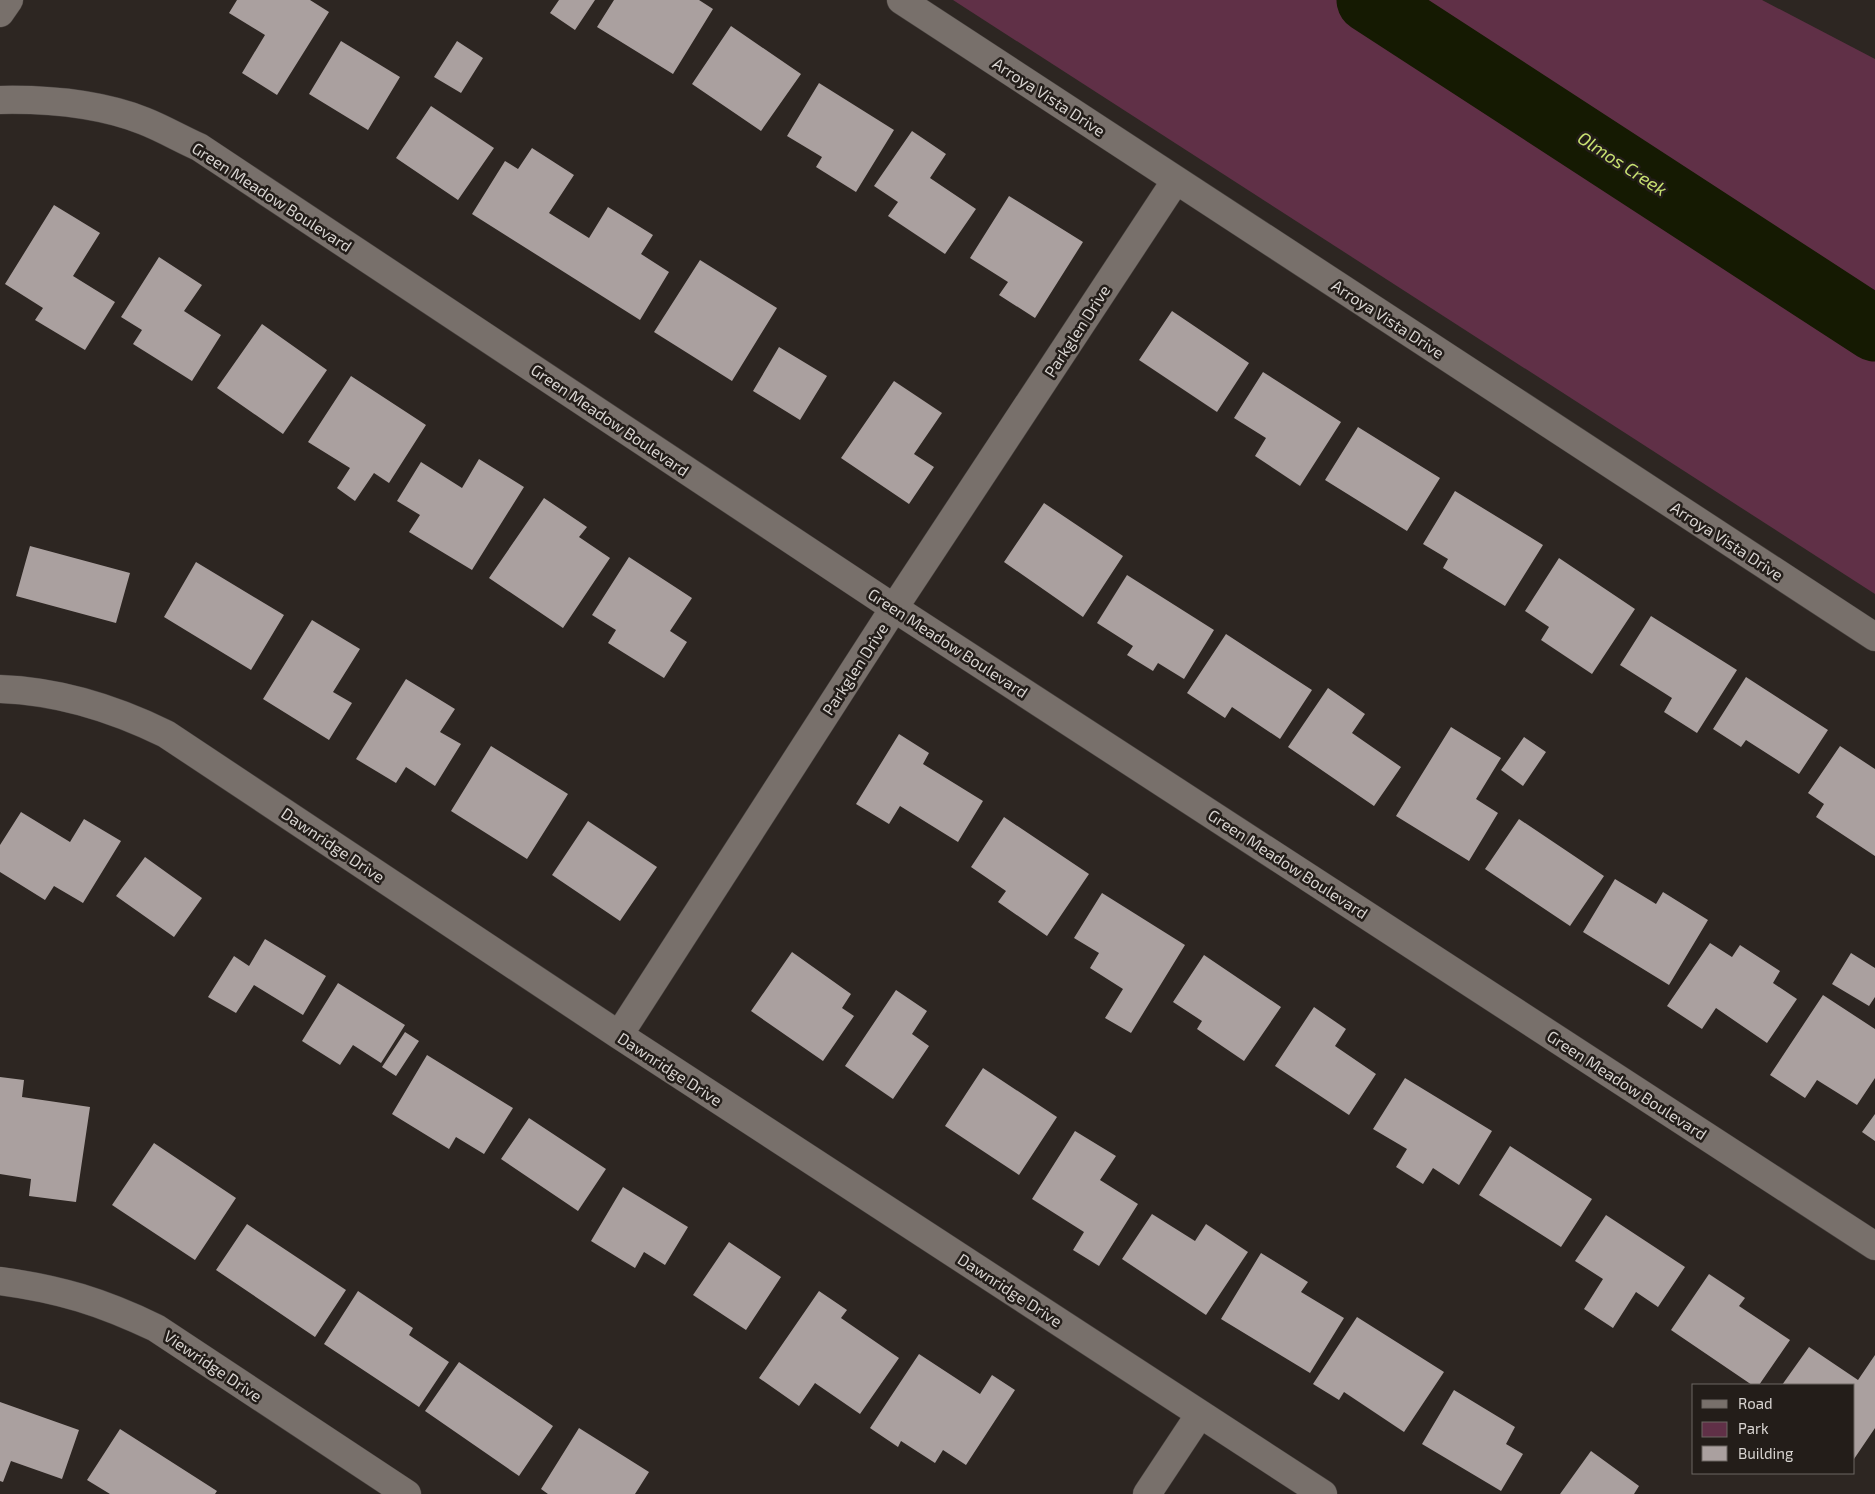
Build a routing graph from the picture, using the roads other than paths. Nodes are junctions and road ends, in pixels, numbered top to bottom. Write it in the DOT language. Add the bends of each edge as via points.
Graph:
graph roads {
  1 [pos="9,0"];
  2 [pos="902,0"];
  3 [pos="0,13"];
  4 [pos="0,100"];
  5 [pos="1176,180"];
  6 [pos="894,608"];
  7 [pos="1875,638"];
  8 [pos="0,688"];
  9 [pos="619,1036"];
  10 [pos="1875,1246"];
  11 [pos="0,1281"];
  12 [pos="1200,1414"];
  13 [pos="407,1494"];
  14 [pos="1147,1494"];
  15 [pos="1323,1494"];
  1 -- 3 [label="street"];
  2 -- 5 [label="street, Arroya Vista Drive"];
  4 -- 6 [label="street, Green Meadow Boulevard" via="68,102 108,110 143,121 199,148"];
  5 -- 6 [label="street, Parkglen Drive"];
  5 -- 7 [label="street, Arroya Vista Drive"];
  6 -- 9 [label="street, Parkglen Drive"];
  6 -- 10 [label="street, Green Meadow Boulevard"];
  8 -- 9 [label="street, Dawnridge Drive" via="60,695 132,718 166,734"];
  9 -- 12 [label="street, Dawnridge Drive"];
  11 -- 13 [label="street, Viewridge Drive" via="79,1296 156,1328"];
  12 -- 14 [label="street"];
  12 -- 15 [label="street, Dawnridge Drive"];
}
